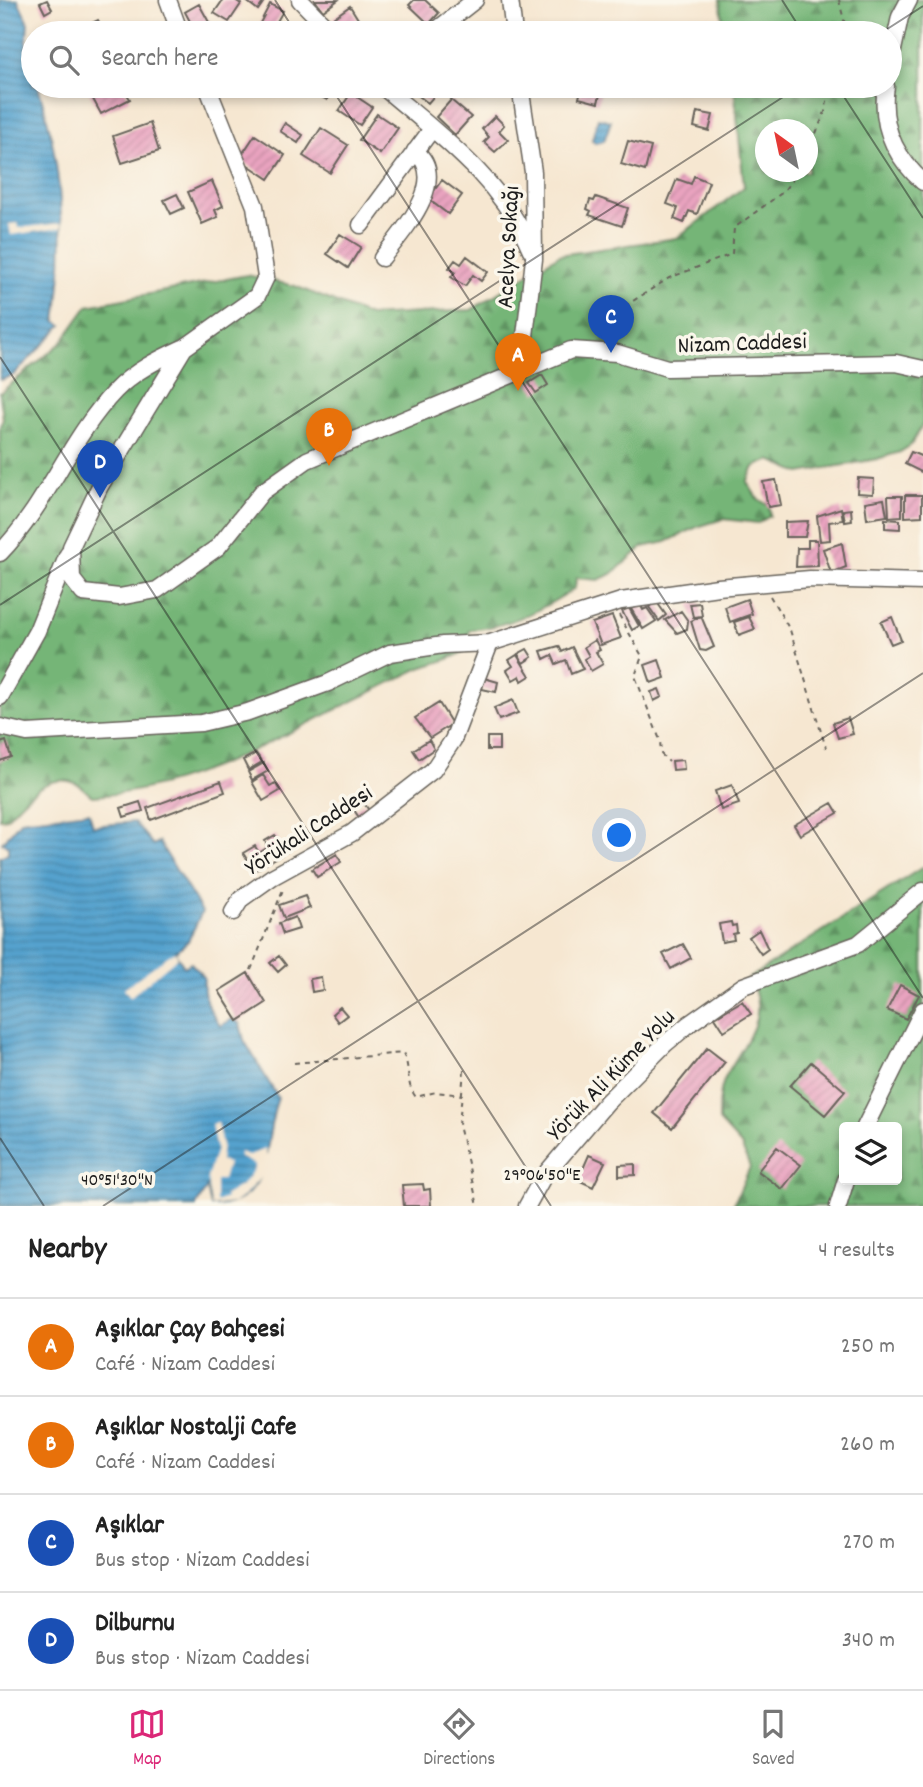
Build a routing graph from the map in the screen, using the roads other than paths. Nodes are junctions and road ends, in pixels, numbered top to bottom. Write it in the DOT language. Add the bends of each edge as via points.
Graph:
graph roads {
  1 [pos="167,0"];
  2 [pos="300,0"];
  3 [pos="475,0"];
  4 [pos="510,0"];
  5 [pos="909,0"];
  6 [pos="175,21"];
  7 [pos="320,21"];
  8 [pos="448,21"];
  9 [pos="513,21"];
  10 [pos="899,21"];
  11 [pos="212,98"];
  12 [pos="397,98"];
  13 [pos="522,98"];
  14 [pos="884,98"];
  15 [pos="432,129"];
  16 [pos="415,151"];
  17 [pos="923,182"];
  18 [pos="361,225"];
  19 [pos="382,258"];
  20 [pos="534,259"];
  21 [pos="184,348"];
  22 [pos="923,369"];
  23 [pos="521,370"];
  24 [pos="71,547"];
  25 [pos="0,553"];
  26 [pos="923,582"];
  27 [pos="490,643"];
  28 [pos="0,697"];
  29 [pos="0,727"];
  30 [pos="923,891"];
  31 [pos="233,912"];
  32 [pos="923,1010"];
  33 [pos="867,1122"];
  34 [pos="844,1185"];
  35 [pos="527,1206"];
  36 [pos="838,1206"];
  1 -- 6 [label="street"];
  2 -- 7 [label="street"];
  3 -- 8 [label="street"];
  4 -- 9 [label="street"];
  5 -- 10 [label="street"];
  11 -- 21 [label="street" via="255,206 266,277 257,296"];
  12 -- 15 [label="street"];
  13 -- 20 [label="street, Acelya Sokağı" via="533,172"];
  14 -- 17 [label="street" via="887,132 909,169"];
  15 -- 16 [label="street"];
  15 -- 20 [label="street" via="487,178 521,228"];
  16 -- 18 [label="street"];
  16 -- 19 [label="street" via="427,169 419,209"];
  20 -- 23 [label="street, Acelya Sokağı"];
  21 -- 24 [label="street" via="100,486"];
  21 -- 25 [label="street" via="140,369 115,390 24,528"];
  22 -- 23 [label="street, Nizam Caddesi" via="896,363 667,368 617,353 571,351"];
  23 -- 24 [label="street, Nizam Caddesi" via="307,460 262,492 218,547 157,590 119,597 83,593 72,579"];
  24 -- 28 [label="street" via="37,631"];
  26 -- 27 [label="street" via="810,579 613,604"];
  27 -- 29 [label="street" via="390,653 328,683 248,712 201,723 27,733"];
  27 -- 31 [label="street, Yörükali Caddesi" via="453,740 433,770 352,833 272,877 241,900"];
  30 -- 35 [label="street, Yörük Ali Küme Yolu" via="858,944 743,986 689,1024 607,1102 543,1177"];
  32 -- 33 [label="street"];
  34 -- 36 [label="street"];
}
